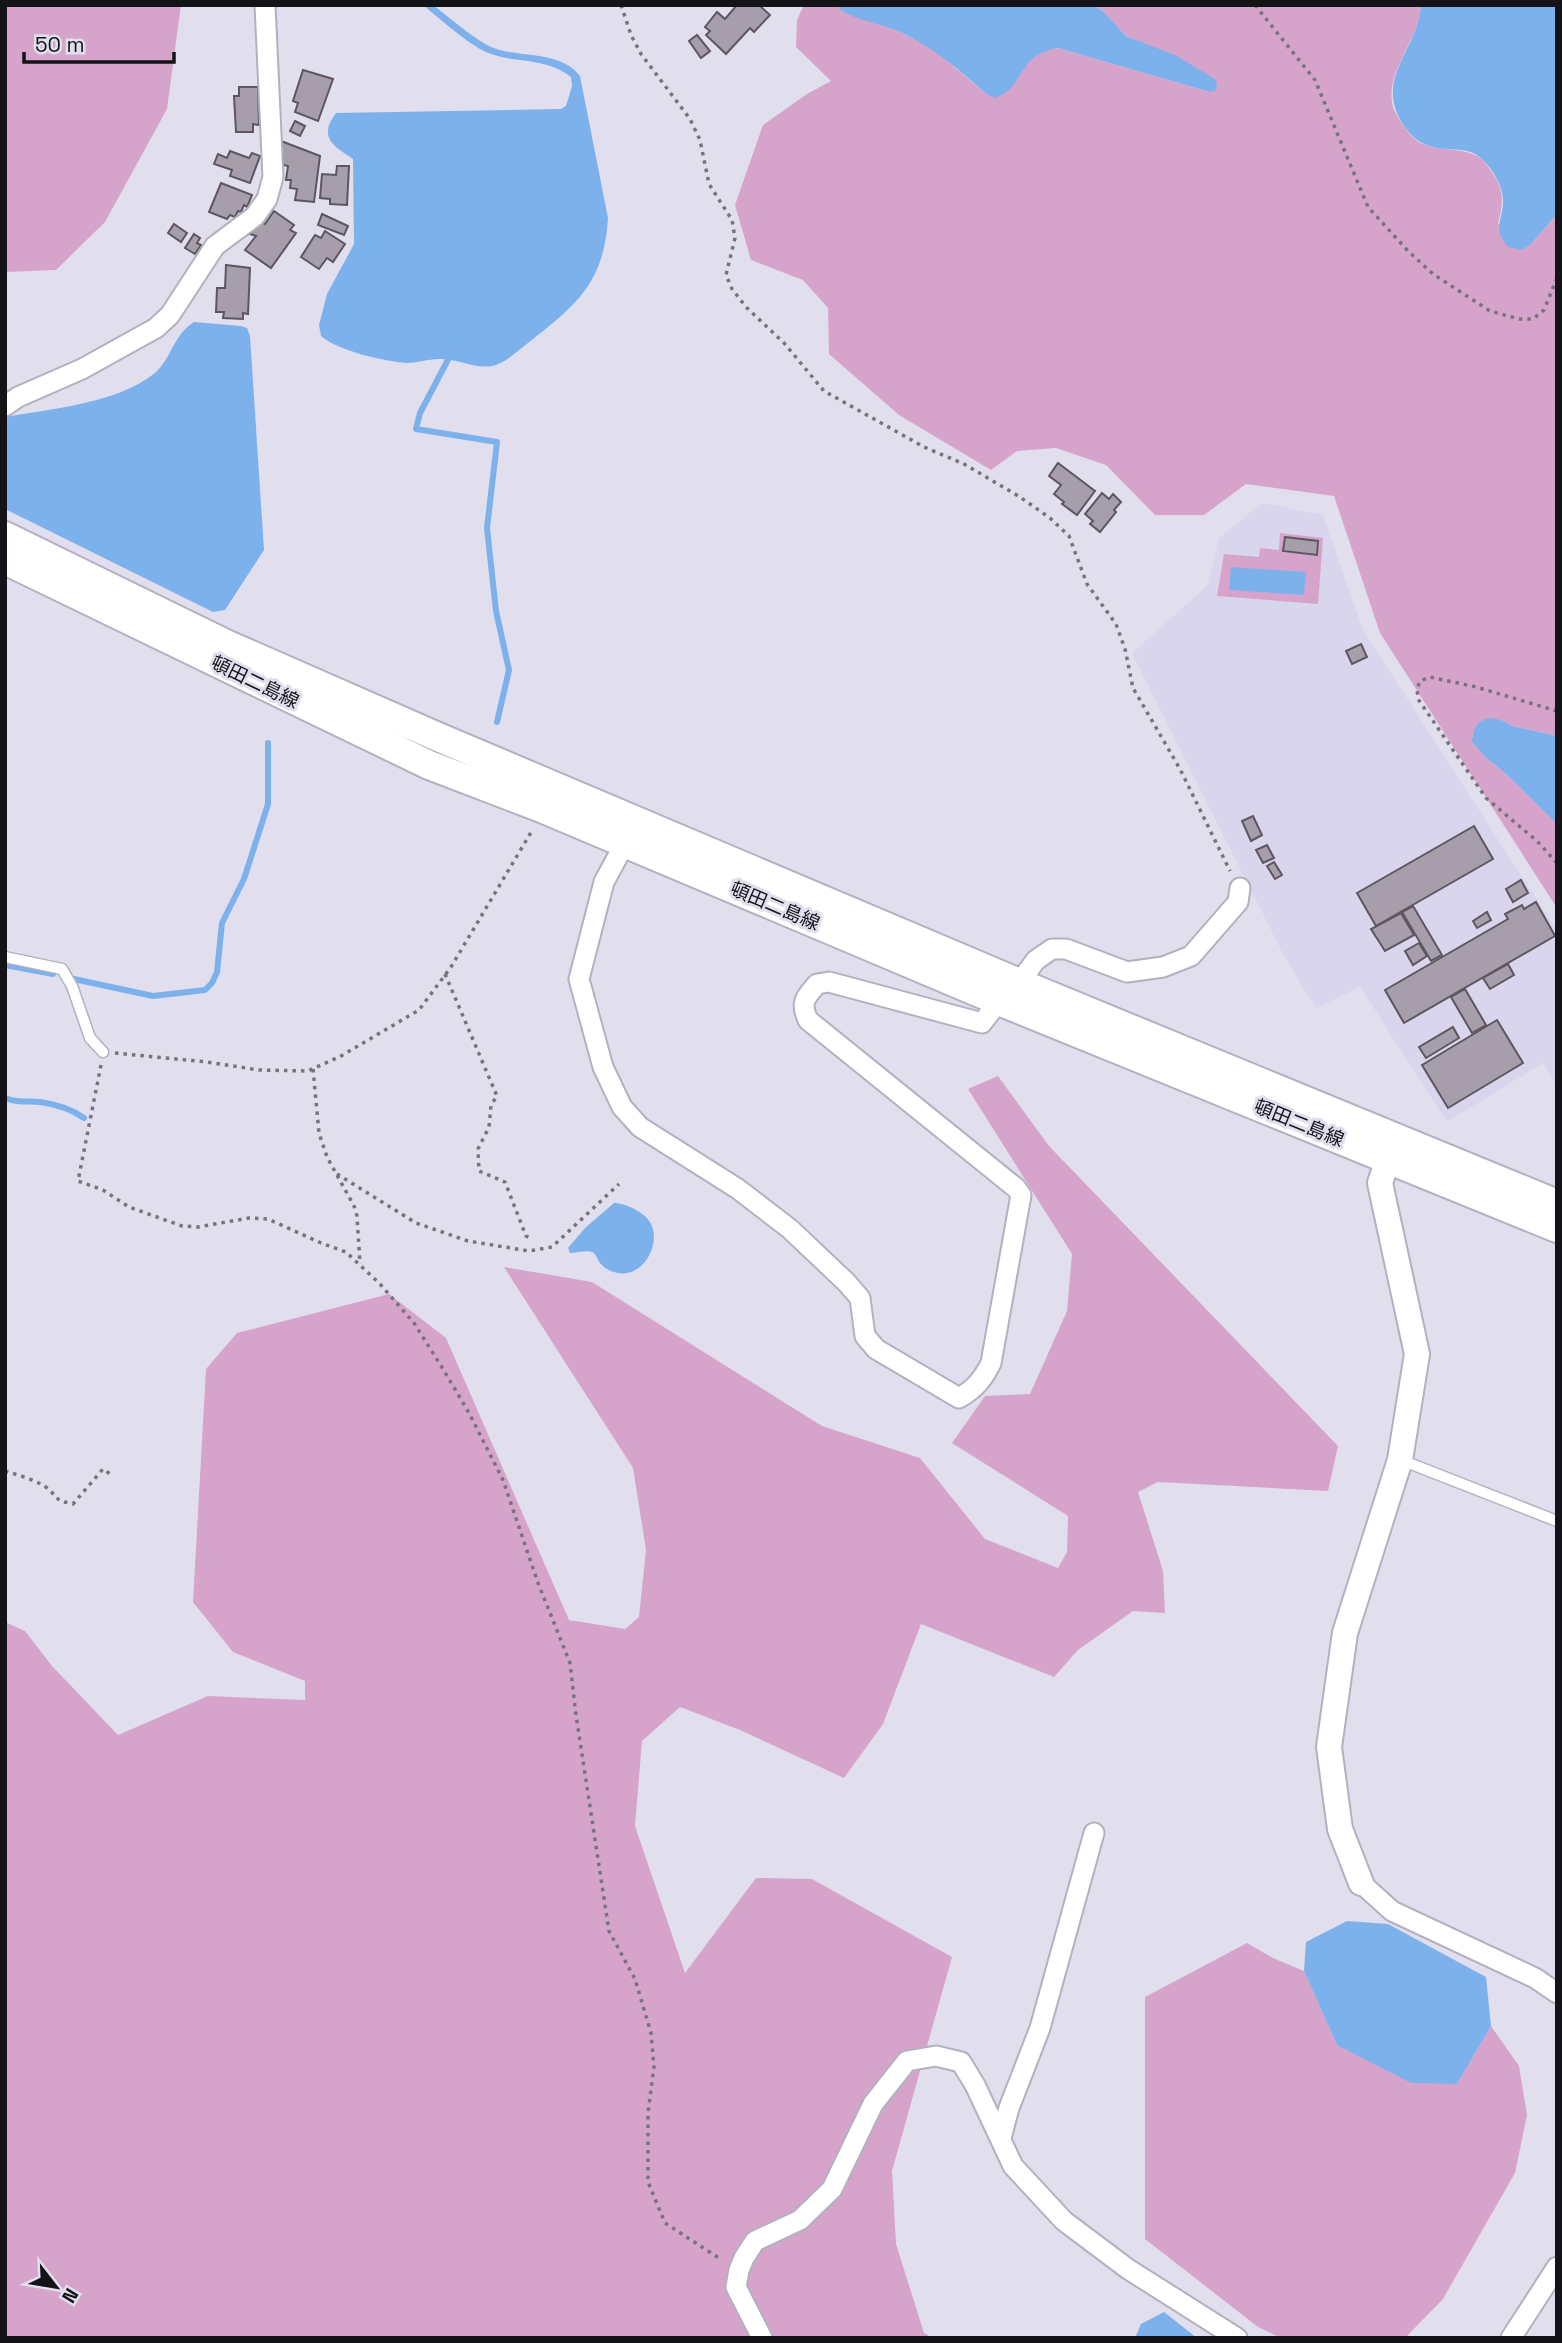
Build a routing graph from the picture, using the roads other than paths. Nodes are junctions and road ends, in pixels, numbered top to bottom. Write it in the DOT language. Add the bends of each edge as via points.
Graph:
graph roads {
  1 [pos="265,5"];
  2 [pos="5,406"];
  3 [pos="5,536"];
  4 [pos="5,560"];
  5 [pos="625,843"];
  6 [pos="1240,888"];
  7 [pos="5,957"];
  8 [pos="1009,992"];
  9 [pos="103,1052"];
  10 [pos="1392,1148"];
  11 [pos="1557,1204"];
  12 [pos="1557,1228"];
  13 [pos="1400,1460"];
  14 [pos="1557,1521"];
  15 [pos="1094,1833"];
  16 [pos="1361,1883"];
  17 [pos="1557,1993"];
  18 [pos="1001,2138"];
  19 [pos="1557,2267"];
  20 [pos="762,2338"];
  21 [pos="1237,2338"];
  22 [pos="1511,2338"];
  1 -- 2 [label="street" via="273,177 267,199 255,216 215,246 170,315 156,328"];
  3 -- 8 [label="main road, 頓田二島線" via="228,645"];
  4 -- 5 [label="main road, 頓田二島線" via="429,765"];
  5 -- 8 [label="main road, 頓田二島線"];
  5 -- 8 [label="street" via="604,882 579,979 603,1067 622,1107 640,1127 738,1189 790,1229 860,1298 864,1336 876,1349 959,1398 972,1391 991,1363 1021,1195 823,1034 808,1020 803,1003 817,984 829,982 982,1023"];
  6 -- 8 [label="street" via="1238,902 1191,956 1163,967 1127,972 1066,949 1052,949 1036,960"];
  7 -- 9 [label="lane" via="62,969 90,1038"];
  8 -- 10 [label="main road, 頓田二島線"];
  10 -- 11 [label="main road, 頓田二島線"];
  10 -- 12 [label="main road, 頓田二島線"];
  10 -- 13 [label="street" via="1380,1183 1417,1354"];
  13 -- 14 [label="lane"];
  13 -- 16 [label="street" via="1345,1633 1329,1747 1340,1829"];
  15 -- 18 [label="street" via="1040,2028"];
  16 -- 17 [label="street" via="1392,1911 1535,1978"];
  18 -- 20 [label="street" via="961,2063 936,2056 907,2061 873,2104 832,2189 800,2220 755,2241 744,2258 736,2287"];
  18 -- 21 [label="street" via="1013,2166 1064,2221 1128,2269"];
  19 -- 22 [label="street"];
}
